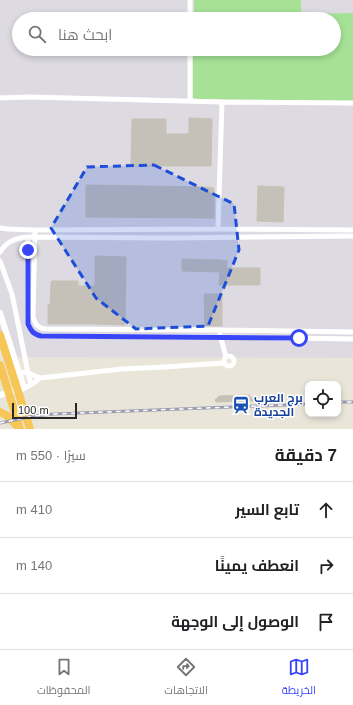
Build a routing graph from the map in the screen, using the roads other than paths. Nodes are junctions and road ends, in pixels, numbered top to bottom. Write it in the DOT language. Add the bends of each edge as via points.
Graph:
graph roads {
  1 [pos="190,0"];
  2 [pos="190,12"];
  3 [pos="190,56"];
  4 [pos="0,98"];
  5 [pos="190,101"];
  6 [pos="222,102"];
  7 [pos="353,103"];
  8 [pos="0,228"];
  9 [pos="124,229"];
  10 [pos="170,229"];
  11 [pos="218,229"];
  12 [pos="242,229"];
  13 [pos="35,230"];
  14 [pos="353,230"];
  15 [pos="353,236"];
  16 [pos="28,237"];
  17 [pos="35,237"];
  18 [pos="124,238"];
  19 [pos="171,238"];
  20 [pos="242,238"];
  21 [pos="0,252"];
  22 [pos="0,262"];
  23 [pos="0,312"];
  24 [pos="219,330"];
  25 [pos="290,331"];
  26 [pos="353,332"];
  27 [pos="0,335"];
  28 [pos="221,337"];
  29 [pos="290,338"];
  30 [pos="353,339"];
  31 [pos="226,357"];
  32 [pos="224,363"];
  33 [pos="0,365"];
  34 [pos="20,372"];
  35 [pos="28,373"];
  36 [pos="0,376"];
  37 [pos="40,378"];
  38 [pos="31,385"];
  39 [pos="24,388"];
  40 [pos="0,395"];
  41 [pos="0,412"];
  42 [pos="22,429"];
  43 [pos="30,429"];
  44 [pos="35,429"];
  1 -- 2 [label="street"];
  3 -- 5 [label="street"];
  4 -- 5 [label="street"];
  5 -- 6 [label="street"];
  6 -- 7 [label="street"];
  6 -- 11 [label="street"];
  8 -- 13 [label="street"];
  9 -- 10 [label="street"];
  9 -- 13 [label="street"];
  9 -- 18 [label="street"];
  10 -- 11 [label="street"];
  10 -- 19 [label="street"];
  11 -- 12 [label="street"];
  12 -- 14 [label="street"];
  12 -- 20 [label="street"];
  13 -- 17 [label="street"];
  15 -- 20 [label="street"];
  16 -- 17 [label="street"];
  16 -- 21 [label="street" via="9,242"];
  16 -- 28 [label="street" via="28,324 37,335"];
  17 -- 18 [label="street"];
  17 -- 24 [label="street" via="33,316 40,328"];
  18 -- 19 [label="street"];
  19 -- 20 [label="street"];
  22 -- 35 [label="street" via="12,294"];
  23 -- 34 [label="street"];
  24 -- 25 [label="street"];
  24 -- 28 [label="street"];
  25 -- 26 [label="street"];
  25 -- 29 [label="street"];
  27 -- 43 [label="highway"];
  28 -- 29 [label="street"];
  28 -- 31 [label="street"];
  29 -- 30 [label="street"];
  31 -- 32 [label="street"];
  31 -- 32 [label="street" via="233,358 233,364 230,366"];
  32 -- 37 [label="street" via="122,369"];
  33 -- 42 [label="highway"];
  34 -- 35 [label="street"];
  34 -- 36 [label="street"];
  34 -- 39 [label="street"];
  35 -- 37 [label="street"];
  35 -- 38 [label="street"];
  37 -- 38 [label="street"];
  38 -- 39 [label="street"];
  39 -- 40 [label="street"];
  41 -- 42 [label="highway"];
  42 -- 44 [label="highway"];
}
